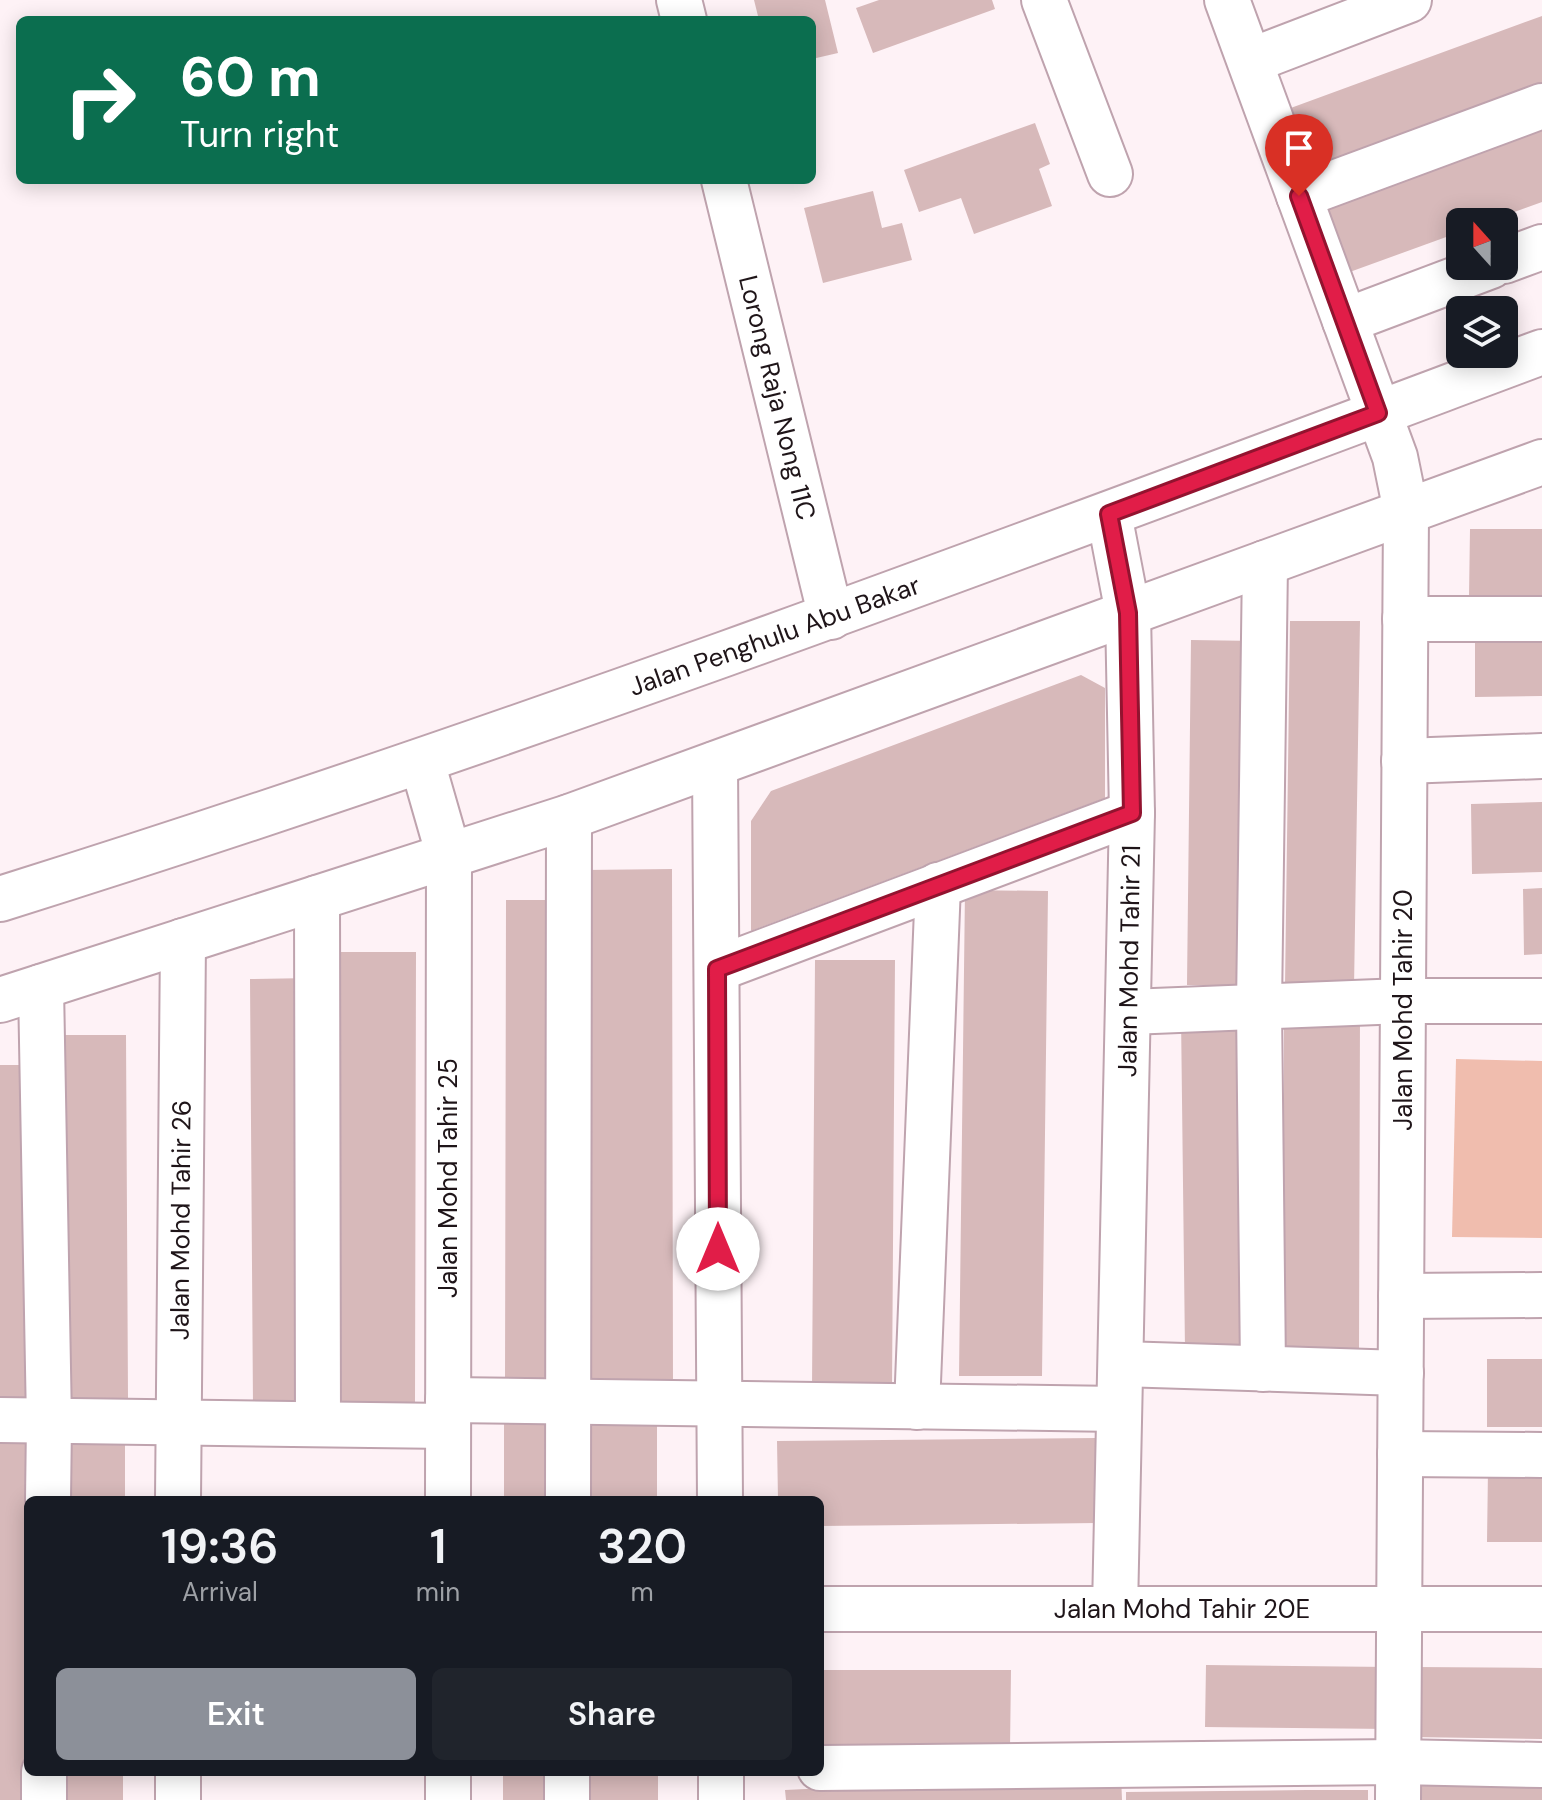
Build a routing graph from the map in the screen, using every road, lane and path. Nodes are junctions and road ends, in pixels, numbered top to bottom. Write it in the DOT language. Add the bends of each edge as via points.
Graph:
graph roads {
  1 [pos="1044,0"];
  2 [pos="1227,0"];
  3 [pos="1409,0"];
  4 [pos="1250,61"];
  5 [pos="1542,106"];
  6 [pos="1110,174"];
  7 [pos="725,184"];
  8 [pos="1299,196"];
  9 [pos="1542,247"];
  10 [pos="1518,256"];
  11 [pos="1454,280"];
  12 [pos="1345,321"];
  13 [pos="1542,352"];
  14 [pos="1378,413"];
  15 [pos="1542,462"];
  16 [pos="1406,511"];
  17 [pos="1109,514"];
  18 [pos="1265,563"];
  19 [pos="1128,613"];
  20 [pos="831,617"];
  21 [pos="1405,619"];
  22 [pos="1542,619"];
  23 [pos="1542,756"];
  24 [pos="1404,761"];
  25 [pos="422,762"];
  26 [pos="715,764"];
  27 [pos="1132,813"];
  28 [pos="569,817"];
  29 [pos="449,856"];
  30 [pos="938,885"];
  31 [pos="317,898"];
  32 [pos="0,899"];
  33 [pos="183,941"];
  34 [pos="717,969"];
  35 [pos="41,987"];
  36 [pos="0,1000"];
  37 [pos="1403,1001"];
  38 [pos="1542,1001"];
  39 [pos="1259,1007"];
  40 [pos="1129,1012"];
  41 [pos="1542,1295"];
  42 [pos="1401,1296"];
  43 [pos="1121,1364"];
  44 [pos="1263,1369"];
  45 [pos="1401,1373"];
  46 [pos="568,1402"];
  47 [pos="719,1404"];
  48 [pos="917,1407"];
  49 [pos="1119,1409"];
  50 [pos="448,1413"];
  51 [pos="0,1420"];
  52 [pos="49,1422"];
  53 [pos="178,1422"];
  54 [pos="318,1424"];
  55 [pos="1400,1454"];
  56 [pos="1542,1455"];
  57 [pos="48,1496"];
  58 [pos="178,1496"];
  59 [pos="448,1496"];
  60 [pos="568,1496"];
  61 [pos="720,1496"];
  62 [pos="824,1609"];
  63 [pos="1115,1609"];
  64 [pos="1542,1609"];
  65 [pos="1399,1611"];
  66 [pos="1542,1765"];
  67 [pos="824,1768"];
  68 [pos="44,1776"];
  69 [pos="178,1776"];
  70 [pos="448,1776"];
  71 [pos="567,1776"];
  72 [pos="721,1776"];
  73 [pos="1398,1781"];
  74 [pos="44,1800"];
  75 [pos="178,1800"];
  76 [pos="448,1800"];
  77 [pos="567,1800"];
  78 [pos="721,1800"];
  1 -- 6 [label="street"];
  2 -- 4 [label="street, Jalan Mohd Tahir 20"];
  3 -- 4 [label="street"];
  4 -- 8 [label="street, Jalan Mohd Tahir 20"];
  5 -- 8 [label="street"];
  7 -- 20 [label="street, Lorong Raja Nong 11C"];
  8 -- 12 [label="street, Jalan Mohd Tahir 20"];
  9 -- 10 [label="street"];
  11 -- 12 [label="street"];
  12 -- 14 [label="street, Jalan Mohd Tahir 20"];
  13 -- 14 [label="street, Jalan Penghulu Abu Bakar"];
  14 -- 16 [label="street, Jalan Mohd Tahir 20" via="1395,457"];
  14 -- 17 [label="street, Jalan Penghulu Abu Bakar"];
  15 -- 16 [label="street"];
  16 -- 18 [label="street"];
  16 -- 21 [label="street, Jalan Mohd Tahir 20"];
  17 -- 19 [label="street, Jalan Mohd Tahir 21"];
  17 -- 20 [label="street, Jalan Penghulu Abu Bakar"];
  18 -- 19 [label="street"];
  18 -- 39 [label="street"];
  19 -- 26 [label="street"];
  19 -- 27 [label="street, Jalan Mohd Tahir 21"];
  20 -- 25 [label="street, Jalan Penghulu Abu Bakar"];
  21 -- 22 [label="street"];
  21 -- 24 [label="street, Jalan Mohd Tahir 20"];
  23 -- 24 [label="street"];
  24 -- 37 [label="street, Jalan Mohd Tahir 20"];
  25 -- 29 [label="street, Jalan Mohd Tahir 25"];
  25 -- 32 [label="street, Jalan Penghulu Abu Bakar"];
  26 -- 28 [label="street"];
  26 -- 34 [label="street"];
  27 -- 30 [label="street"];
  27 -- 40 [label="street, Jalan Mohd Tahir 21"];
  28 -- 29 [label="street"];
  28 -- 46 [label="street"];
  29 -- 31 [label="street"];
  29 -- 50 [label="street, Jalan Mohd Tahir 25"];
  30 -- 34 [label="street"];
  30 -- 48 [label="street"];
  31 -- 33 [label="street"];
  31 -- 54 [label="street"];
  33 -- 35 [label="street"];
  33 -- 53 [label="street, Jalan Mohd Tahir 26"];
  34 -- 47 [label="street"];
  35 -- 36 [label="street"];
  35 -- 52 [label="street"];
  37 -- 38 [label="street"];
  37 -- 39 [label="street"];
  37 -- 42 [label="street, Jalan Mohd Tahir 20"];
  39 -- 40 [label="street"];
  39 -- 44 [label="street"];
  40 -- 43 [label="street, Jalan Mohd Tahir 21"];
  41 -- 42 [label="street"];
  42 -- 45 [label="street, Jalan Mohd Tahir 20"];
  43 -- 44 [label="street"];
  43 -- 49 [label="street, Jalan Mohd Tahir 21"];
  44 -- 45 [label="street"];
  45 -- 55 [label="street, Jalan Mohd Tahir 20"];
  46 -- 47 [label="street"];
  46 -- 50 [label="street"];
  46 -- 60 [label="street"];
  47 -- 48 [label="street"];
  47 -- 61 [label="street"];
  48 -- 49 [label="street"];
  49 -- 63 [label="street, Jalan Mohd Tahir 21"];
  50 -- 54 [label="street"];
  50 -- 59 [label="street, Jalan Mohd Tahir 25"];
  51 -- 52 [label="street"];
  52 -- 53 [label="street"];
  52 -- 57 [label="street"];
  53 -- 54 [label="street"];
  53 -- 58 [label="street, Jalan Mohd Tahir 26"];
  55 -- 56 [label="street"];
  55 -- 65 [label="street, Jalan Mohd Tahir 20"];
  62 -- 63 [label="street, Jalan Mohd Tahir 20E"];
  63 -- 65 [label="street, Jalan Mohd Tahir 20E"];
  64 -- 65 [label="street, Jalan Mohd Tahir 20E"];
  65 -- 73 [label="street, Jalan Mohd Tahir 20"];
  66 -- 73 [label="street"];
  67 -- 73 [label="street"];
  68 -- 74 [label="street"];
  69 -- 75 [label="street"];
  70 -- 76 [label="street"];
  71 -- 77 [label="street"];
  72 -- 78 [label="street"];
}
